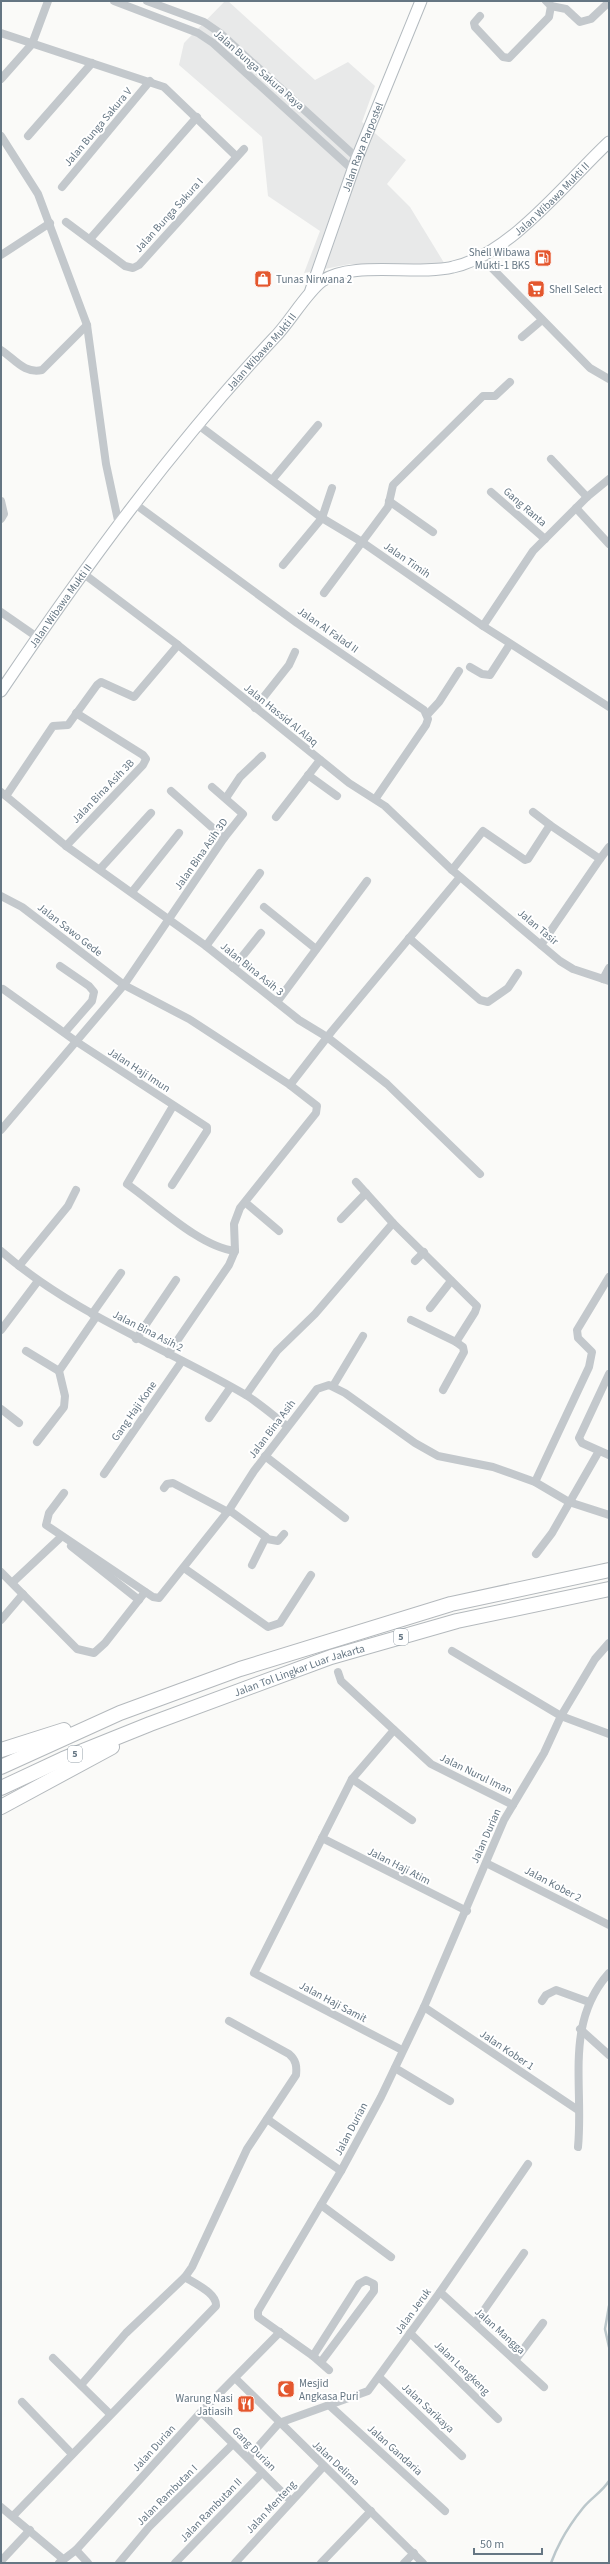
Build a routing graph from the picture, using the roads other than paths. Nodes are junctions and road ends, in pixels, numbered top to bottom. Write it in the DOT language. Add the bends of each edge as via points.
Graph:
graph roads {
  1 [pos="48,1"];
  2 [pos="114,1"];
  3 [pos="147,1"];
  4 [pos="421,1"];
  5 [pos="609,2"];
  6 [pos="548,4"];
  7 [pos="480,16"];
  8 [pos="1,34"];
  9 [pos="220,34"];
  10 [pos="212,43"];
  11 [pos="32,44"];
  12 [pos="92,63"];
  13 [pos="1,79"];
  14 [pos="150,81"];
  15 [pos="290,97"];
  16 [pos="283,106"];
  17 [pos="197,116"];
  18 [pos="1,136"];
  19 [pos="28,136"];
  20 [pos="609,142"];
  21 [pos="244,149"];
  22 [pos="236,156"];
  23 [pos="357,158"];
  24 [pos="353,170"];
  25 [pos="62,187"];
  26 [pos="66,222"];
  27 [pos="50,223"];
  28 [pos="90,239"];
  29 [pos="1,255"];
  30 [pos="481,257"];
  31 [pos="309,296"];
  32 [pos="542,320"];
  33 [pos="87,325"];
  34 [pos="522,337"];
  35 [pos="1,350"];
  36 [pos="609,379"];
  37 [pos="510,382"];
  38 [pos="197,424"];
  39 [pos="318,426"];
  40 [pos="551,459"];
  41 [pos="272,480"];
  42 [pos="609,480"];
  43 [pos="332,488"];
  44 [pos="491,492"];
  45 [pos="587,497"];
  46 [pos="1,501"];
  47 [pos="389,501"];
  48 [pos="135,504"];
  49 [pos="576,508"];
  50 [pos="322,518"];
  51 [pos="1,519"];
  52 [pos="119,525"];
  53 [pos="433,532"];
  54 [pos="545,539"];
  55 [pos="362,542"];
  56 [pos="609,544"];
  57 [pos="283,565"];
  58 [pos="84,574"];
  59 [pos="324,593"];
  60 [pos="1,612"];
  61 [pos="484,626"];
  62 [pos="37,637"];
  63 [pos="510,644"];
  64 [pos="178,645"];
  65 [pos="295,652"];
  66 [pos="470,667"];
  67 [pos="459,671"];
  68 [pos="1,691"];
  69 [pos="609,707"];
  70 [pos="255,708"];
  71 [pos="76,713"];
  72 [pos="427,715"];
  73 [pos="262,756"];
  74 [pos="320,760"];
  75 [pos="308,775"];
  76 [pos="212,787"];
  77 [pos="171,791"];
  78 [pos="3,794"];
  79 [pos="337,796"];
  80 [pos="226,798"];
  81 [pos="376,798"];
  82 [pos="533,812"];
  83 [pos="151,813"];
  84 [pos="276,817"];
  85 [pos="550,825"];
  86 [pos="179,833"];
  87 [pos="224,838"];
  88 [pos="66,846"];
  89 [pos="609,847"];
  90 [pos="604,859"];
  91 [pos="100,869"];
  92 [pos="452,870"];
  93 [pos="260,873"];
  94 [pos="460,877"];
  95 [pos="366,881"];
  96 [pos="132,892"];
  97 [pos="1,896"];
  98 [pos="264,907"];
  99 [pos="169,921"];
  100 [pos="261,933"];
  101 [pos="409,938"];
  102 [pos="541,945"];
  103 [pos="206,946"];
  104 [pos="316,949"];
  105 [pos="60,966"];
  106 [pos="233,968"];
  107 [pos="609,968"];
  108 [pos="518,973"];
  109 [pos="606,980"];
  110 [pos="124,985"];
  111 [pos="3,990"];
  112 [pos="276,1002"];
  113 [pos="65,1032"];
  114 [pos="327,1037"];
  115 [pos="77,1042"];
  116 [pos="290,1085"];
  117 [pos="173,1106"];
  118 [pos="1,1130"];
  119 [pos="480,1174"];
  120 [pos="356,1182"];
  121 [pos="172,1185"];
  122 [pos="76,1190"];
  123 [pos="366,1193"];
  124 [pos="246,1203"];
  125 [pos="341,1219"];
  126 [pos="393,1223"];
  127 [pos="278,1231"];
  128 [pos="1,1251"];
  129 [pos="235,1251"];
  130 [pos="424,1252"];
  131 [pos="415,1261"];
  132 [pos="19,1266"];
  133 [pos="121,1273"];
  134 [pos="609,1276"];
  135 [pos="176,1280"];
  136 [pos="38,1281"];
  137 [pos="451,1281"];
  138 [pos="430,1308"];
  139 [pos="94,1316"];
  140 [pos="411,1320"];
  141 [pos="1,1330"];
  142 [pos="363,1336"];
  143 [pos="136,1339"];
  144 [pos="456,1342"];
  145 [pos="26,1350"];
  146 [pos="168,1354"];
  147 [pos="182,1361"];
  148 [pos="58,1371"];
  149 [pos="609,1374"];
  150 [pos="333,1386"];
  151 [pos="230,1388"];
  152 [pos="443,1390"];
  153 [pos="246,1396"];
  154 [pos="1,1409"];
  155 [pos="209,1418"];
  156 [pos="19,1423"];
  157 [pos="287,1426"];
  158 [pos="37,1442"];
  159 [pos="599,1451"];
  160 [pos="609,1455"];
  161 [pos="265,1456"];
  162 [pos="104,1474"];
  163 [pos="535,1482"];
  164 [pos="164,1488"];
  165 [pos="64,1493"];
  166 [pos="568,1502"];
  167 [pos="228,1511"];
  168 [pos="609,1515"];
  169 [pos="345,1518"];
  170 [pos="284,1534"];
  171 [pos="61,1537"];
  172 [pos="267,1539"];
  173 [pos="69,1545"];
  174 [pos="536,1554"];
  175 [pos="252,1565"];
  176 [pos="184,1568"];
  177 [pos="609,1570"];
  178 [pos="1,1572"];
  179 [pos="311,1575"];
  180 [pos="13,1582"];
  181 [pos="609,1589"];
  182 [pos="145,1592"];
  183 [pos="23,1594"];
  184 [pos="140,1600"];
  185 [pos="1,1620"];
  186 [pos="609,1643"];
  187 [pos="452,1652"];
  188 [pos="338,1672"];
  189 [pos="120,1713"];
  190 [pos="561,1716"];
  191 [pos="150,1724"];
  192 [pos="394,1730"];
  193 [pos="609,1734"];
  194 [pos="1,1750"];
  195 [pos="1,1767"];
  196 [pos="352,1779"];
  197 [pos="1,1788"];
  198 [pos="513,1804"];
  199 [pos="1,1807"];
  200 [pos="412,1820"];
  201 [pos="322,1838"];
  202 [pos="486,1863"];
  203 [pos="467,1911"];
  204 [pos="609,1925"];
  205 [pos="609,1973"];
  206 [pos="542,2001"];
  207 [pos="589,2002"];
  208 [pos="424,2007"];
  209 [pos="229,2022"];
  210 [pos="580,2030"];
  211 [pos="402,2050"];
  212 [pos="609,2055"];
  213 [pos="395,2068"];
  214 [pos="450,2101"];
  215 [pos="578,2110"];
  216 [pos="267,2120"];
  217 [pos="578,2146"];
  218 [pos="528,2164"];
  219 [pos="341,2171"];
  220 [pos="321,2205"];
  221 [pos="524,2253"];
  222 [pos="391,2257"];
  223 [pos="185,2278"];
  224 [pos="440,2292"];
  225 [pos="475,2323"];
  226 [pos="543,2323"];
  227 [pos="280,2332"];
  228 [pos="410,2333"];
  229 [pos="313,2356"];
  230 [pos="53,2358"];
  231 [pos="516,2360"];
  232 [pos="321,2362"];
  233 [pos="329,2370"];
  234 [pos="379,2377"];
  235 [pos="236,2378"];
  236 [pos="81,2385"];
  237 [pos="544,2387"];
  238 [pos="22,2402"];
  239 [pos="329,2405"];
  240 [pos="201,2412"];
  241 [pos="110,2414"];
  242 [pos="498,2419"];
  243 [pos="279,2423"];
  244 [pos="233,2444"];
  245 [pos="72,2454"];
  246 [pos="462,2456"];
  247 [pos="248,2458"];
  248 [pos="323,2467"];
  249 [pos="262,2473"];
  250 [pos="291,2502"];
  251 [pos="1,2507"];
  252 [pos="371,2511"];
  253 [pos="445,2511"];
  254 [pos="13,2516"];
  255 [pos="30,2530"];
  256 [pos="76,2550"];
  257 [pos="414,2553"];
  258 [pos="1,2561"];
  259 [pos="61,2561"];
  260 [pos="88,2563"];
  261 [pos="119,2563"];
  262 [pos="175,2563"];
  263 [pos="234,2563"];
  264 [pos="321,2563"];
  265 [pos="404,2563"];
  266 [pos="423,2563"];
  1 -- 11 [label="street"];
  2 -- 10 [label="street, Jalan Bunga Sakura Raya" via="198,33"];
  3 -- 9 [label="street, Jalan Bunga Sakura Raya" via="204,22"];
  4 -- 23 [label="main road, Jalan Raya Parpostel"];
  5 -- 6 [label="street" via="585,22 575,20 566,9"];
  6 -- 7 [label="street" via="549,17 509,58 503,57 475,27 474,23"];
  8 -- 11 [label="street"];
  9 -- 10 [label="street"];
  9 -- 15 [label="street, Jalan Bunga Sakura Raya"];
  10 -- 16 [label="street, Jalan Bunga Sakura Raya"];
  11 -- 12 [label="street"];
  11 -- 13 [label="street"];
  12 -- 14 [label="street"];
  12 -- 19 [label="street"];
  14 -- 17 [label="street" via="164,87"];
  14 -- 25 [label="street, Jalan Bunga Sakura V"];
  15 -- 16 [label="street"];
  15 -- 23 [label="street, Jalan Bunga Sakura Raya"];
  16 -- 24 [label="street, Jalan Bunga Sakura Raya"];
  17 -- 22 [label="street"];
  17 -- 28 [label="street"];
  18 -- 27 [label="street" via="38,194"];
  20 -- 30 [label="main road, Jalan Wibawa Mukti II" via="531,220"];
  21 -- 22 [label="street, Jalan Bunga Sakura I"];
  22 -- 28 [label="street, Jalan Bunga Sakura I" via="139,265 133,268 125,266"];
  23 -- 24 [label="main road, Jalan Raya Parpostel"];
  24 -- 31 [label="main road, Jalan Raya Parpostel"];
  26 -- 28 [label="street, Jalan Bunga Sakura I"];
  27 -- 29 [label="street"];
  27 -- 33 [label="street"];
  30 -- 31 [label="main road, Jalan Wibawa Mukti II" via="442,270 367,270 337,274 321,282"];
  30 -- 32 [label="street"];
  31 -- 38 [label="main road, Jalan Wibawa Mukti II" via="290,322"];
  32 -- 34 [label="street"];
  32 -- 36 [label="street" via="590,368"];
  33 -- 35 [label="street" via="42,370 26,370"];
  33 -- 52 [label="street" via="106,464"];
  37 -- 47 [label="street" via="495,396 483,396 393,485"];
  38 -- 41 [label="street, Jalan Timih"];
  38 -- 48 [label="main road, Jalan Wibawa Mukti II"];
  39 -- 41 [label="street"];
  40 -- 45 [label="street"];
  41 -- 50 [label="street, Jalan Timih"];
  42 -- 45 [label="street"];
  43 -- 50 [label="street"];
  44 -- 54 [label="street, Gang Ranta"];
  45 -- 49 [label="street"];
  46 -- 51 [label="street" via="4,507"];
  47 -- 53 [label="street"];
  47 -- 55 [label="street"];
  48 -- 52 [label="main road, Jalan Wibawa Mukti II"];
  48 -- 72 [label="street, Jalan Al Falad II" via="297,623 419,706"];
  49 -- 54 [label="street"];
  49 -- 56 [label="street"];
  50 -- 55 [label="street, Jalan Timih"];
  50 -- 57 [label="street"];
  52 -- 58 [label="main road, Jalan Wibawa Mukti II"];
  54 -- 61 [label="street" via="533,551"];
  55 -- 59 [label="street"];
  55 -- 61 [label="street, Jalan Timih"];
  58 -- 62 [label="main road, Jalan Wibawa Mukti II"];
  58 -- 64 [label="street, Jalan Hassid Al Alaq"];
  60 -- 62 [label="street"];
  61 -- 63 [label="street, Jalan Timih"];
  62 -- 68 [label="main road, Jalan Wibawa Mukti II"];
  63 -- 66 [label="street" via="490,675 482,674"];
  63 -- 69 [label="street, Jalan Timih"];
  64 -- 70 [label="street, Jalan Hassid Al Alaq"];
  64 -- 71 [label="street" via="134,697 101,682"];
  65 -- 70 [label="street" via="289,665"];
  67 -- 72 [label="street" via="439,702"];
  70 -- 74 [label="street, Jalan Hassid Al Alaq"];
  71 -- 78 [label="street" via="66,726 53,726"];
  71 -- 88 [label="street, Jalan Bina Asih 3B" via="143,755 146,760"];
  72 -- 81 [label="street" via="426,725"];
  73 -- 80 [label="street" via="240,777"];
  74 -- 75 [label="street"];
  74 -- 81 [label="street, Jalan Hassid Al Alaq" via="349,783"];
  75 -- 79 [label="street"];
  75 -- 84 [label="street"];
  76 -- 80 [label="street, Jalan Bina Asih 3D"];
  77 -- 87 [label="street"];
  78 -- 88 [label="street, Jalan Bina Asih 3"];
  80 -- 87 [label="street, Jalan Bina Asih 3D" via="243,814"];
  81 -- 92 [label="street, Jalan Hassid Al Alaq"];
  82 -- 85 [label="street"];
  83 -- 91 [label="street"];
  85 -- 90 [label="street"];
  85 -- 92 [label="street" via="526,860 483,831"];
  86 -- 96 [label="street"];
  87 -- 99 [label="street, Jalan Bina Asih 3D"];
  88 -- 91 [label="street, Jalan Bina Asih 3"];
  89 -- 90 [label="street"];
  90 -- 102 [label="street"];
  91 -- 96 [label="street, Jalan Bina Asih 3"];
  92 -- 94 [label="street, Jalan Hassid Al Alaq"];
  93 -- 103 [label="street"];
  94 -- 101 [label="street"];
  94 -- 102 [label="street, Jalan Tasir"];
  95 -- 104 [label="street"];
  96 -- 99 [label="street, Jalan Bina Asih 3"];
  97 -- 110 [label="street, Jalan Sawo Gede" via="22,907"];
  98 -- 104 [label="street"];
  99 -- 103 [label="street, Jalan Bina Asih 3"];
  99 -- 110 [label="street, Jalan Bina Asih 3D"];
  100 -- 106 [label="street"];
  101 -- 108 [label="street" via="480,1000 488,1002 499,995"];
  101 -- 114 [label="street"];
  102 -- 109 [label="street, Jalan Tasir" via="573,969"];
  103 -- 106 [label="street, Jalan Bina Asih 3"];
  104 -- 112 [label="street"];
  105 -- 113 [label="street" via="94,992 92,1001"];
  106 -- 112 [label="street, Jalan Bina Asih 3"];
  107 -- 109 [label="street"];
  110 -- 115 [label="street, Jalan Bina Asih 3D"];
  110 -- 116 [label="street, Jalan Sawo Gede" via="189,1019"];
  111 -- 113 [label="street, Jalan Haji Imun"];
  112 -- 114 [label="street, Jalan Bina Asih 3"];
  113 -- 115 [label="street, Jalan Haji Imun"];
  114 -- 116 [label="street"];
  114 -- 119 [label="street, Jalan Bina Asih 3" via="396,1093"];
  115 -- 117 [label="street, Jalan Haji Imun"];
  115 -- 118 [label="street, Jalan Bina Asih 3D"];
  116 -- 124 [label="street, Jalan Sawo Gede" via="315,1102 316,1113"];
  117 -- 121 [label="street, Jalan Haji Imun" via="207,1127 207,1131"];
  117 -- 129 [label="street" via="127,1184 198,1236 223,1249"];
  120 -- 123 [label="street"];
  122 -- 132 [label="street" via="68,1206"];
  123 -- 125 [label="street"];
  123 -- 126 [label="street"];
  124 -- 127 [label="street"];
  124 -- 129 [label="street" via="240,1208 235,1220"];
  126 -- 130 [label="street"];
  126 -- 153 [label="street" via="315,1314 277,1351"];
  128 -- 132 [label="street, Jalan Bina Asih 2"];
  129 -- 146 [label="street" via="229,1265"];
  130 -- 131 [label="street"];
  130 -- 137 [label="street"];
  132 -- 136 [label="street, Jalan Bina Asih 2"];
  133 -- 139 [label="street"];
  134 -- 163 [label="street" via="577,1330 578,1338 592,1352 589,1367"];
  135 -- 143 [label="street"];
  136 -- 139 [label="street, Jalan Bina Asih 2"];
  136 -- 141 [label="street"];
  137 -- 138 [label="street"];
  137 -- 144 [label="street" via="477,1306 476,1312"];
  139 -- 143 [label="street, Jalan Bina Asih 2"];
  139 -- 148 [label="street"];
  140 -- 144 [label="street"];
  142 -- 150 [label="street"];
  143 -- 146 [label="street, Jalan Bina Asih 2"];
  144 -- 152 [label="street" via="463,1347 464,1352"];
  145 -- 148 [label="street"];
  146 -- 147 [label="street, Jalan Bina Asih 2"];
  147 -- 151 [label="street, Jalan Bina Asih 2"];
  147 -- 162 [label="street, Gang Haji Kone"];
  148 -- 158 [label="street" via="65,1396 64,1407"];
  149 -- 159 [label="street" via="579,1438"];
  150 -- 157 [label="street, Jalan Bina Asih" via="317,1389"];
  150 -- 163 [label="street" via="438,1456 493,1467"];
  151 -- 153 [label="street, Jalan Bina Asih 2"];
  151 -- 155 [label="street"];
  153 -- 157 [label="street, Jalan Bina Asih 2"];
  154 -- 156 [label="street"];
  157 -- 161 [label="street, Jalan Bina Asih"];
  159 -- 160 [label="street"];
  159 -- 166 [label="street"];
  161 -- 167 [label="street, Jalan Bina Asih"];
  161 -- 169 [label="street"];
  163 -- 166 [label="street"];
  164 -- 167 [label="street" via="167,1484 173,1483"];
  165 -- 171 [label="street, Jalan Bina Asih" via="48,1513 45,1522"];
  166 -- 168 [label="street"];
  166 -- 174 [label="street" via="552,1533"];
  167 -- 172 [label="street" via="264,1534"];
  167 -- 176 [label="street, Jalan Bina Asih"];
  170 -- 172 [label="street" via="278,1541"];
  171 -- 180 [label="street"];
  171 -- 182 [label="street, Jalan Bina Asih" via="86,1550"];
  172 -- 175 [label="street"];
  173 -- 184 [label="street"];
  176 -- 179 [label="street" via="268,1627 280,1623"];
  176 -- 182 [label="street, Jalan Bina Asih" via="161,1597 153,1597"];
  177 -- 189 [label="highway, Jalan Tol Lingkar Luar Jakarta / 5" via="451,1604 240,1669"];
  178 -- 180 [label="street"];
  180 -- 183 [label="street"];
  181 -- 191 [label="highway, Jalan Tol Lingkar Luar Jakarta / 5" via="457,1621 331,1657"];
  182 -- 184 [label="street"];
  183 -- 184 [label="street" via="77,1649 94,1653"];
  183 -- 185 [label="street"];
  186 -- 190 [label="street, Jalan Durian" via="595,1659"];
  187 -- 190 [label="street"];
  188 -- 192 [label="street, Jalan Nurul Iman" via="341,1681"];
  189 -- 194 [label="highway"];
  189 -- 195 [label="highway, Jalan Tol Lingkar Luar Jakarta / 5"];
  190 -- 193 [label="street"];
  190 -- 198 [label="street, Jalan Durian" via="544,1753"];
  191 -- 197 [label="highway, Jalan Tol Lingkar Luar Jakarta / 5" via="63,1759"];
  191 -- 199 [label="highway"];
  192 -- 196 [label="street"];
  192 -- 198 [label="street, Jalan Nurul Iman" via="442,1771"];
  196 -- 200 [label="street"];
  196 -- 201 [label="street"];
  198 -- 202 [label="street, Jalan Durian"];
  201 -- 203 [label="street, Jalan Haji Atim"];
  201 -- 211 [label="street, Jalan Haji Samit" via="254,1973"];
  202 -- 203 [label="street, Jalan Durian"];
  202 -- 204 [label="street, Jalan Kober 2"];
  203 -- 208 [label="street, Jalan Durian"];
  205 -- 207 [label="street"];
  206 -- 207 [label="street" via="546,1995 556,1990"];
  207 -- 210 [label="street"];
  208 -- 211 [label="street, Jalan Durian"];
  208 -- 215 [label="street, Jalan Kober 1"];
  209 -- 216 [label="street" via="294,2058 297,2066 296,2075"];
  210 -- 212 [label="street"];
  210 -- 215 [label="street" via="577,2054"];
  211 -- 213 [label="street, Jalan Durian"];
  213 -- 214 [label="street"];
  213 -- 219 [label="street, Jalan Durian"];
  215 -- 217 [label="street"];
  216 -- 219 [label="street"];
  216 -- 223 [label="street" via="247,2149 196,2260"];
  218 -- 224 [label="street, Jalan Jeruk"];
  219 -- 220 [label="street, Jalan Durian"];
  220 -- 222 [label="street"];
  220 -- 227 [label="street, Jalan Durian" via="258,2311 258,2317"];
  221 -- 225 [label="street"];
  223 -- 236 [label="street" via="126,2333"];
  223 -- 241 [label="street" via="212,2295 216,2306"];
  224 -- 225 [label="street, Jalan Mangga"];
  224 -- 228 [label="street, Jalan Jeruk"];
  225 -- 231 [label="street, Jalan Mangga"];
  226 -- 231 [label="street"];
  227 -- 229 [label="street"];
  227 -- 235 [label="street, Jalan Durian"];
  228 -- 234 [label="street, Jalan Jeruk"];
  228 -- 242 [label="street, Jalan Lengkeng"];
  229 -- 232 [label="street"];
  229 -- 232 [label="street" via="359,2284 366,2280 374,2284 374,2291"];
  230 -- 236 [label="street"];
  231 -- 237 [label="street, Jalan Mangga"];
  232 -- 233 [label="street"];
  234 -- 239 [label="street, Jalan Jeruk" via="368,2391"];
  234 -- 246 [label="street, Jalan Sarikaya"];
  235 -- 240 [label="street, Jalan Durian"];
  235 -- 243 [label="street, Jalan Delima"];
  236 -- 241 [label="street"];
  238 -- 245 [label="street"];
  239 -- 243 [label="street, Jalan Jeruk"];
  239 -- 253 [label="street, Jalan Gandaria"];
  240 -- 244 [label="street, Gang Durian"];
  240 -- 256 [label="street, Jalan Durian"];
  241 -- 245 [label="street"];
  243 -- 247 [label="street"];
  243 -- 248 [label="street, Jalan Delima"];
  244 -- 247 [label="street, Gang Durian"];
  244 -- 261 [label="street, Jalan Rambutan I" via="149,2527"];
  245 -- 254 [label="street"];
  247 -- 249 [label="street, Gang Durian"];
  248 -- 250 [label="street, Jalan Menteng"];
  248 -- 252 [label="street, Jalan Delima"];
  249 -- 250 [label="street, Gang Durian"];
  249 -- 262 [label="street, Jalan Rambutan II"];
  250 -- 263 [label="street, Jalan Menteng"];
  251 -- 254 [label="street, Jalan Durian"];
  252 -- 257 [label="street, Jalan Delima"];
  252 -- 264 [label="street"];
  254 -- 255 [label="street, Jalan Durian"];
  255 -- 258 [label="street"];
  255 -- 259 [label="street, Jalan Durian"];
  256 -- 259 [label="street, Jalan Durian"];
  256 -- 260 [label="street"];
  257 -- 265 [label="street"];
  257 -- 266 [label="street, Jalan Delima"];
}
